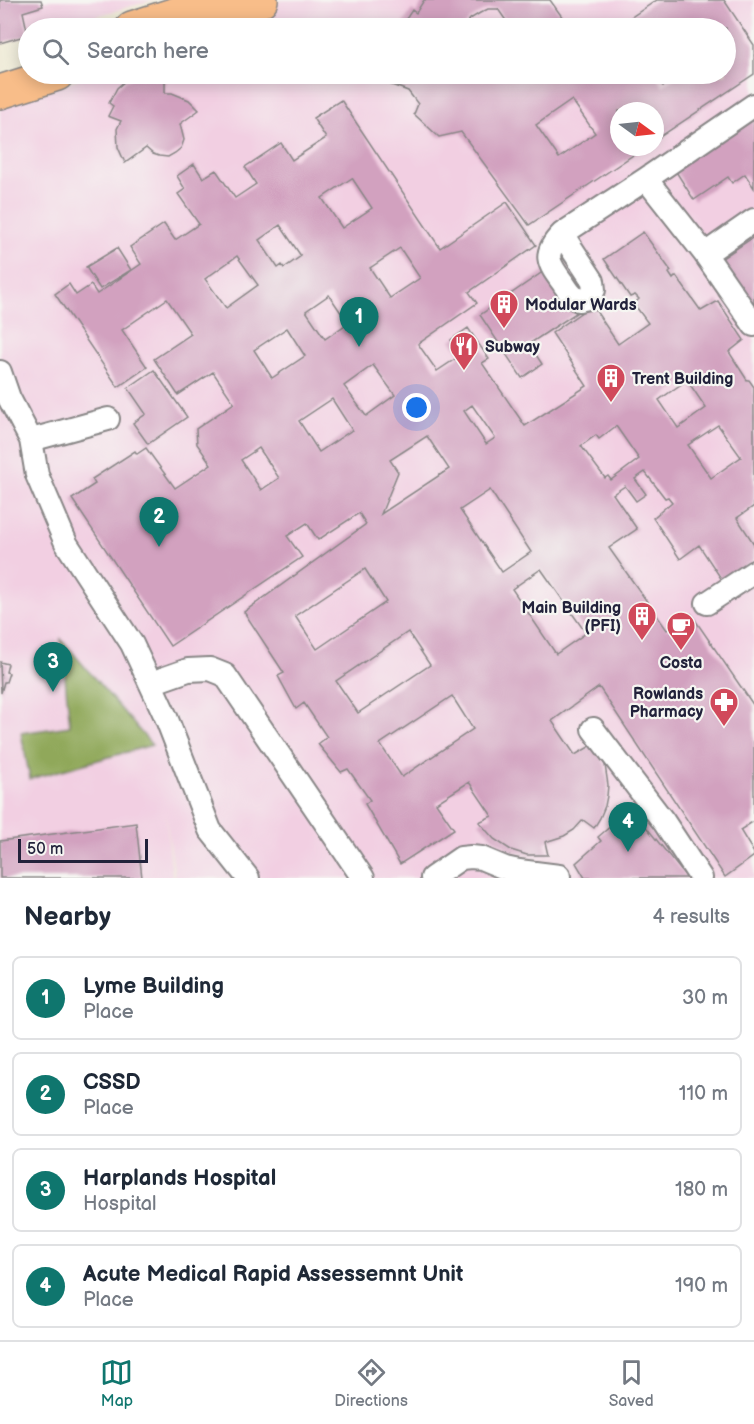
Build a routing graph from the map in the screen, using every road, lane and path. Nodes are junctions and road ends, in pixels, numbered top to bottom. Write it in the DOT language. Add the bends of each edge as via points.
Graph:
graph roads {
  1 [pos="212,0"];
  2 [pos="261,0"];
  3 [pos="178,15"];
  4 [pos="198,18"];
  5 [pos="224,18"];
  6 [pos="18,64"];
  7 [pos="0,68"];
  8 [pos="25,84"];
  9 [pos="0,92"];
  10 [pos="754,105"];
  11 [pos="646,179"];
  12 [pos="754,220"];
  13 [pos="562,234"];
  14 [pos="705,254"];
  15 [pos="754,325"];
  16 [pos="0,372"];
  17 [pos="108,419"];
  18 [pos="31,440"];
  19 [pos="754,572"];
  20 [pos="707,603"];
  21 [pos="151,683"];
  22 [pos="593,729"];
  23 [pos="559,876"];
  24 [pos="248,878"];
  25 [pos="363,878"];
  26 [pos="432,878"];
  27 [pos="701,878"];
  1 -- 3 [label="highway"];
  2 -- 5 [label="highway"];
  3 -- 4 [label="highway"];
  6 -- 7 [label="highway"];
  8 -- 9 [label="highway"];
  10 -- 11 [label="lane"];
  11 -- 13 [label="lane"];
  11 -- 14 [label="lane"];
  12 -- 14 [label="lane"];
  14 -- 15 [label="lane"];
  16 -- 18 [label="lane"];
  17 -- 18 [label="lane"];
  18 -- 21 [label="lane" via="37,475 66,543 132,644"];
  19 -- 20 [label="lane"];
  21 -- 24 [label="lane" via="210,830"];
  21 -- 25 [label="lane" via="188,670 210,669 225,675"];
  22 -- 27 [label="lane"];
  23 -- 26 [label="lane" via="519,872 471,857 461,858"];
}
